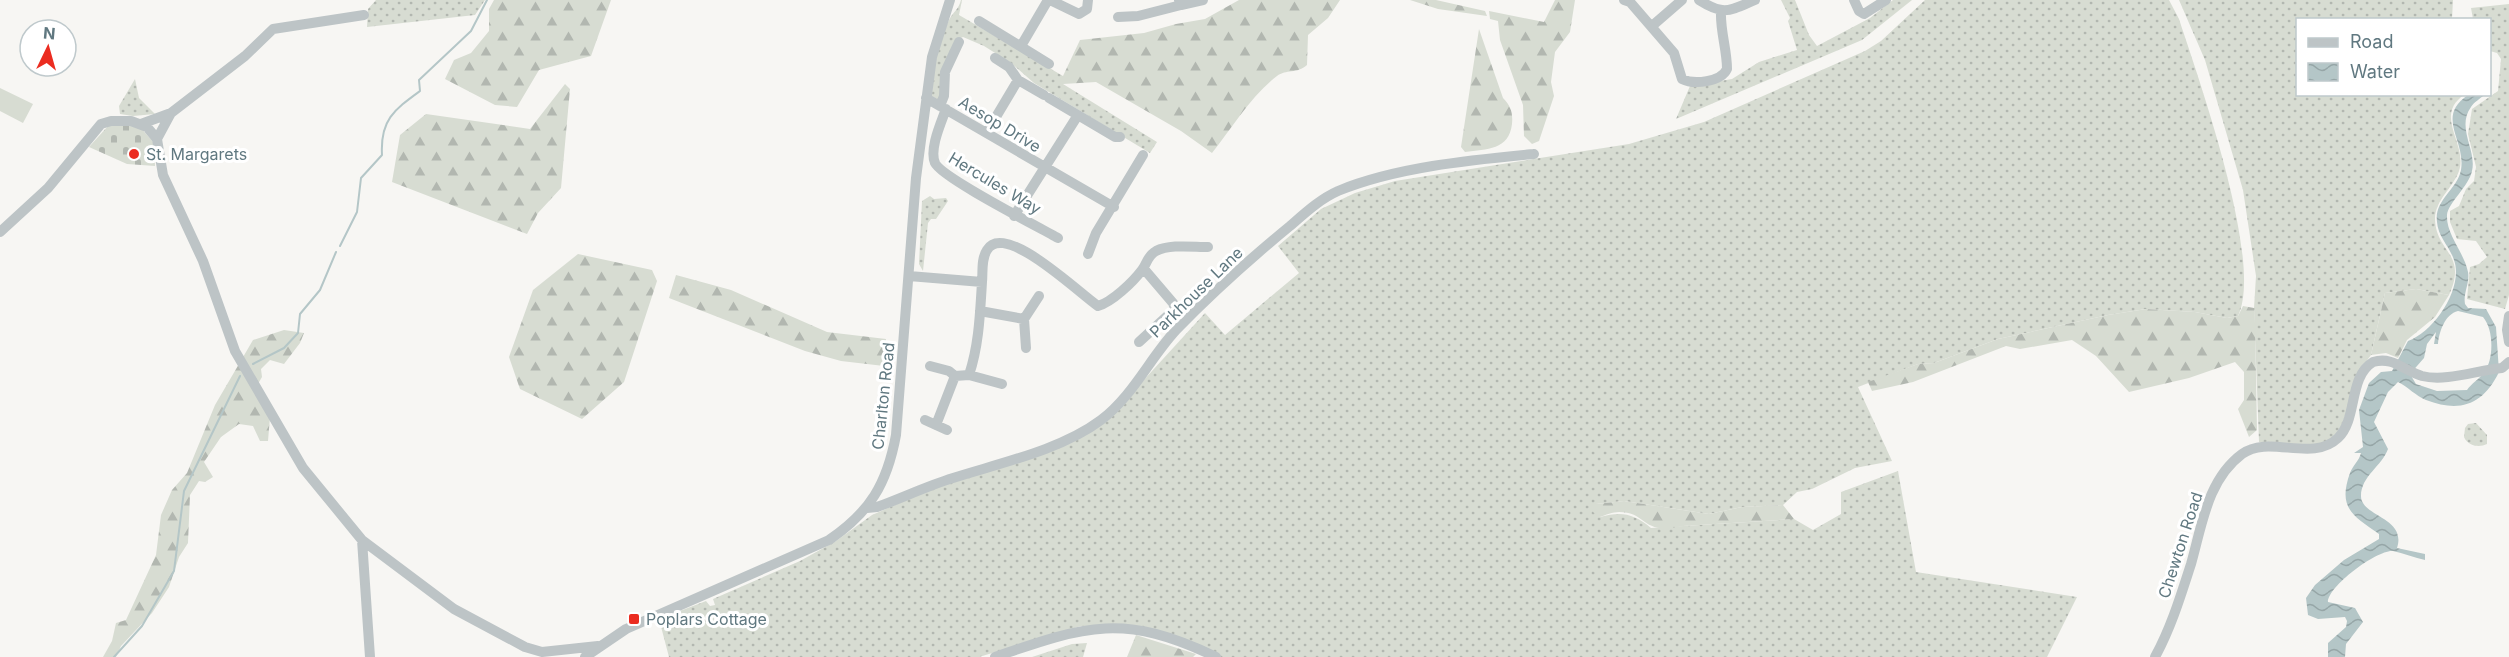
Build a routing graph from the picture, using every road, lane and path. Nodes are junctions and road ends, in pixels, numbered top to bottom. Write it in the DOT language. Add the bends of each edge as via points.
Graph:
graph roads {
  1 [pos="950,0"];
  2 [pos="1049,0"];
  3 [pos="1088,0"];
  4 [pos="1203,0"];
  5 [pos="1624,0"];
  6 [pos="1682,0"];
  7 [pos="1699,0"];
  8 [pos="1755,0"];
  9 [pos="1854,0"];
  10 [pos="1886,0"];
  11 [pos="1180,2"];
  12 [pos="1721,11"];
  13 [pos="364,15"];
  14 [pos="1118,17"];
  15 [pos="980,21"];
  16 [pos="1652,26"];
  17 [pos="958,42"];
  18 [pos="1021,46"];
  19 [pos="995,58"];
  20 [pos="1049,64"];
  21 [pos="1018,80"];
  22 [pos="926,98"];
  23 [pos="943,108"];
  24 [pos="171,113"];
  25 [pos="1078,115"];
  26 [pos="141,124"];
  27 [pos="987,132"];
  28 [pos="1120,136"];
  29 [pos="157,139"];
  30 [pos="1534,154"];
  31 [pos="1143,155"];
  32 [pos="1046,168"];
  33 [pos="1114,207"];
  34 [pos="1014,216"];
  35 [pos="0,232"];
  36 [pos="1058,238"];
  37 [pos="1208,248"];
  38 [pos="1088,254"];
  39 [pos="1144,269"];
  40 [pos="909,276"];
  41 [pos="982,282"];
  42 [pos="1039,296"];
  43 [pos="980,311"];
  44 [pos="2509,316"];
  45 [pos="1024,319"];
  46 [pos="1139,342"];
  47 [pos="2509,342"];
  48 [pos="1026,348"];
  49 [pos="2506,365"];
  50 [pos="930,366"];
  51 [pos="969,375"];
  52 [pos="954,376"];
  53 [pos="1002,384"];
  54 [pos="925,420"];
  55 [pos="867,508"];
  56 [pos="362,540"];
  57 [pos="598,646"];
  58 [pos="546,655"];
  59 [pos="370,657"];
  60 [pos="585,657"];
  61 [pos="995,657"];
  62 [pos="1216,657"];
  63 [pos="2155,657"];
  1 -- 22 [label="street, Charlton Road" via="932,57"];
  2 -- 3 [label="street" via="1079,14 1087,9"];
  2 -- 18 [label="street"];
  4 -- 11 [label="street"];
  5 -- 16 [label="street"];
  6 -- 16 [label="street"];
  7 -- 12 [label="street"];
  8 -- 12 [label="street"];
  9 -- 10 [label="street" via="1864,14"];
  11 -- 14 [label="street" via="1138,16"];
  12 -- 16 [label="street" via="1727,69 1718,78 1695,82 1682,79 1674,53"];
  13 -- 24 [label="street" via="273,29 245,57"];
  15 -- 18 [label="street"];
  17 -- 23 [label="street, Aesop Drive" via="945,72"];
  18 -- 20 [label="street"];
  19 -- 21 [label="street" via="1009,67"];
  21 -- 25 [label="street"];
  21 -- 27 [label="street"];
  22 -- 23 [label="street, Aesop Drive"];
  22 -- 40 [label="street, Charlton Road"];
  23 -- 27 [label="street, Aesop Drive"];
  23 -- 34 [label="street, Hercules Way" via="934,154 937,166"];
  24 -- 26 [label="street"];
  24 -- 29 [label="street"];
  25 -- 28 [label="street" via="1115,137"];
  25 -- 32 [label="street"];
  26 -- 29 [label="street"];
  26 -- 35 [label="street" via="122,120 101,123 48,188"];
  27 -- 32 [label="street, Aesop Drive"];
  29 -- 56 [label="street" via="163,175 203,261 235,351 303,468"];
  30 -- 55 [label="street, Parkhouse Lane" via="1400,173 1338,191 1254,255 1187,318 1158,349 1121,401 1101,420 1076,435 1017,458"];
  31 -- 33 [label="street"];
  32 -- 33 [label="street, Aesop Drive"];
  32 -- 34 [label="street, Aesop Drive"];
  33 -- 38 [label="street" via="1096,233"];
  34 -- 36 [label="street, Hercules Way"];
  37 -- 39 [label="street" via="1163,248 1154,252"];
  39 -- 41 [label="street" via="1098,306 1035,257 1000,242 986,251"];
  39 -- 46 [label="street" via="1175,309"];
  40 -- 41 [label="street"];
  40 -- 55 [label="street, Charlton Road" via="894,445 885,478"];
  41 -- 43 [label="street"];
  42 -- 45 [label="street"];
  43 -- 45 [label="street"];
  43 -- 51 [label="street"];
  44 -- 47 [label="street"];
  45 -- 48 [label="street"];
  49 -- 63 [label="street, Chewton Road" via="2432,377 2378,360 2365,368 2344,430 2333,442 2316,448 2261,447 2247,451 2231,465 2212,493 2173,618"];
  50 -- 52 [label="street"];
  51 -- 52 [label="street"];
  51 -- 53 [label="street"];
  52 -- 54 [label="street" via="942,427"];
  55 -- 57 [label="street, Charlton Road" via="813,549 626,628"];
  56 -- 58 [label="street" via="454,609"];
  56 -- 59 [label="street"];
  57 -- 58 [label="street"];
  57 -- 60 [label="street, Charlton Road"];
  61 -- 62 [label="street" via="1059,634 1104,627 1151,632"];
}
